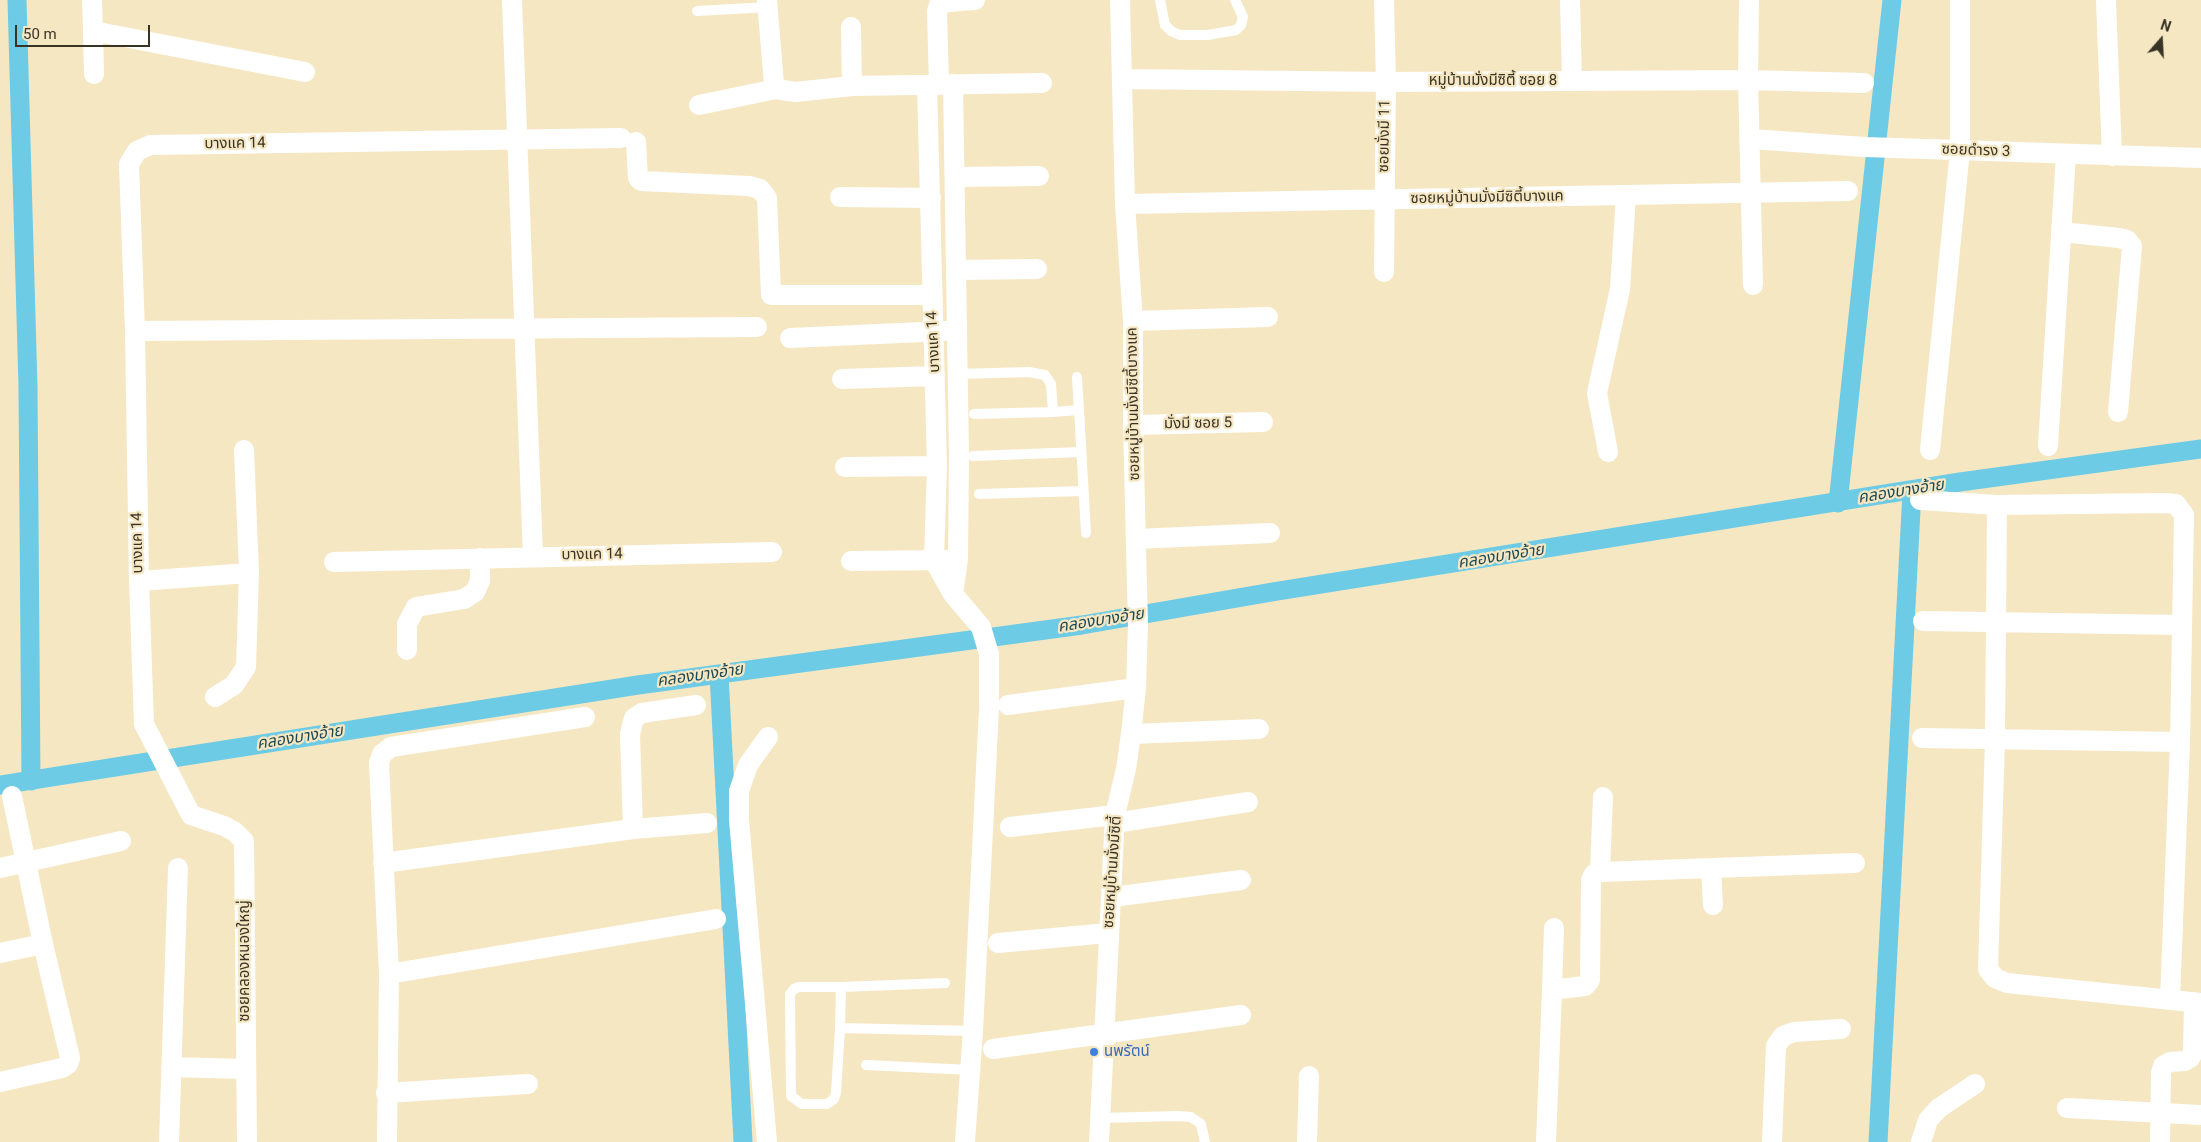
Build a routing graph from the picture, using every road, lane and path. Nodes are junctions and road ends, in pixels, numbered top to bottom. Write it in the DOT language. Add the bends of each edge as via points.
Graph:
graph roads {
  1 [pos="92,0"];
  2 [pos="512,0"];
  3 [pos="975,0"];
  4 [pos="1120,0"];
  5 [pos="1160,0"];
  6 [pos="1236,0"];
  7 [pos="1384,0"];
  8 [pos="1570,0"];
  9 [pos="1749,0"];
  10 [pos="1960,0"];
  11 [pos="2106,0"];
  12 [pos="768,4"];
  13 [pos="697,11"];
  14 [pos="851,27"];
  15 [pos="93,31"];
  16 [pos="304,72"];
  17 [pos="94,74"];
  18 [pos="1122,80"];
  19 [pos="1572,80"];
  20 [pos="1748,80"];
  21 [pos="1042,82"];
  22 [pos="1386,82"];
  23 [pos="1864,83"];
  24 [pos="940,85"];
  25 [pos="852,86"];
  26 [pos="776,89"];
  27 [pos="699,105"];
  28 [pos="1751,139"];
  29 [pos="518,140"];
  30 [pos="1960,150"];
  31 [pos="2066,154"];
  32 [pos="2112,156"];
  33 [pos="2201,158"];
  34 [pos="1039,176"];
  35 [pos="955,178"];
  36 [pos="1848,191"];
  37 [pos="1752,194"];
  38 [pos="1626,195"];
  39 [pos="840,197"];
  40 [pos="931,198"];
  41 [pos="1384,200"];
  42 [pos="1125,204"];
  43 [pos="2062,232"];
  44 [pos="1037,268"];
  45 [pos="956,270"];
  46 [pos="1384,272"];
  47 [pos="1753,286"];
  48 [pos="932,295"];
  49 [pos="1268,317"];
  50 [pos="1133,320"];
  51 [pos="756,327"];
  52 [pos="524,328"];
  53 [pos="956,331"];
  54 [pos="135,332"];
  55 [pos="932,332"];
  56 [pos="790,338"];
  57 [pos="957,374"];
  58 [pos="935,376"];
  59 [pos="1077,378"];
  60 [pos="842,379"];
  61 [pos="1079,410"];
  62 [pos="1053,412"];
  63 [pos="2118,412"];
  64 [pos="974,414"];
  65 [pos="1264,422"];
  66 [pos="1133,425"];
  67 [pos="2048,446"];
  68 [pos="244,450"];
  69 [pos="1930,450"];
  70 [pos="1081,452"];
  71 [pos="1608,452"];
  72 [pos="966,456"];
  73 [pos="937,461"];
  74 [pos="845,466"];
  75 [pos="1083,491"];
  76 [pos="980,494"];
  77 [pos="1920,500"];
  78 [pos="1997,505"];
  79 [pos="1086,532"];
  80 [pos="1270,533"];
  81 [pos="1136,539"];
  82 [pos="772,552"];
  83 [pos="533,556"];
  84 [pos="480,558"];
  85 [pos="958,559"];
  86 [pos="934,560"];
  87 [pos="851,561"];
  88 [pos="334,562"];
  89 [pos="249,573"];
  90 [pos="139,581"];
  91 [pos="953,594"];
  92 [pos="1137,604"];
  93 [pos="1923,620"];
  94 [pos="1996,622"];
  95 [pos="2182,624"];
  96 [pos="406,650"];
  97 [pos="1136,688"];
  98 [pos="215,698"];
  99 [pos="696,705"];
  100 [pos="1008,705"];
  101 [pos="585,717"];
  102 [pos="1259,729"];
  103 [pos="1131,734"];
  104 [pos="768,737"];
  105 [pos="1922,738"];
  106 [pos="1995,739"];
  107 [pos="2180,742"];
  108 [pos="12,796"];
  109 [pos="1604,797"];
  110 [pos="1248,802"];
  111 [pos="191,815"];
  112 [pos="1115,819"];
  113 [pos="707,823"];
  114 [pos="1010,827"];
  115 [pos="633,829"];
  116 [pos="121,840"];
  117 [pos="25,863"];
  118 [pos="383,863"];
  119 [pos="1855,863"];
  120 [pos="0,868"];
  121 [pos="178,868"];
  122 [pos="1711,868"];
  123 [pos="1600,872"];
  124 [pos="1241,880"];
  125 [pos="1113,897"];
  126 [pos="1713,905"];
  127 [pos="716,919"];
  128 [pos="1554,928"];
  129 [pos="1108,933"];
  130 [pos="998,943"];
  131 [pos="43,944"];
  132 [pos="0,953"];
  133 [pos="388,974"];
  134 [pos="945,983"];
  135 [pos="841,988"];
  136 [pos="1552,990"];
  137 [pos="2170,1000"];
  138 [pos="2198,1003"];
  139 [pos="1240,1014"];
  140 [pos="840,1028"];
  141 [pos="1840,1029"];
  142 [pos="973,1032"];
  143 [pos="1104,1034"];
  144 [pos="993,1049"];
  145 [pos="866,1065"];
  146 [pos="171,1067"];
  147 [pos="245,1069"];
  148 [pos="971,1070"];
  149 [pos="1309,1076"];
  150 [pos="0,1082"];
  151 [pos="528,1084"];
  152 [pos="1975,1084"];
  153 [pos="386,1092"];
  154 [pos="2067,1108"];
  155 [pos="2160,1113"];
  156 [pos="2201,1115"];
  157 [pos="1102,1118"];
  158 [pos="170,1142"];
  159 [pos="247,1142"];
  160 [pos="387,1142"];
  161 [pos="767,1142"];
  162 [pos="966,1142"];
  163 [pos="1100,1142"];
  164 [pos="1205,1142"];
  165 [pos="1307,1142"];
  166 [pos="1546,1142"];
  167 [pos="1772,1142"];
  168 [pos="1921,1142"];
  169 [pos="2160,1142"];
  1 -- 15 [label="street"];
  2 -- 29 [label="street"];
  3 -- 24 [label="street" via="939,5"];
  4 -- 18 [label="street, ซอยหมู่บ้านมั่งมีซิตี้บางแค"];
  5 -- 6 [label="lane" via="1165,25 1170,31 1180,35 1208,35 1236,30 1241,25 1243,17"];
  7 -- 22 [label="street, ซอยมั่งมี 11"];
  8 -- 19 [label="street"];
  9 -- 20 [label="street"];
  10 -- 30 [label="street"];
  11 -- 32 [label="street"];
  12 -- 13 [label="lane"];
  12 -- 26 [label="street"];
  14 -- 25 [label="street"];
  15 -- 16 [label="street"];
  15 -- 17 [label="street"];
  18 -- 22 [label="street, หมู่บ้านมั่งมีซิตี้ ซอย 8"];
  18 -- 42 [label="street, ซอยหมู่บ้านมั่งมีซิตี้บางแค"];
  19 -- 20 [label="street, หมู่บ้านมั่งมีซิตี้ ซอย 8"];
  19 -- 22 [label="street, หมู่บ้านมั่งมีซิตี้ ซอย 8"];
  20 -- 23 [label="street, หมู่บ้านมั่งมีซิตี้ ซอย 8"];
  20 -- 28 [label="street"];
  21 -- 24 [label="street"];
  22 -- 41 [label="street, ซอยมั่งมี 11"];
  24 -- 25 [label="street"];
  24 -- 35 [label="street, บางแค 14"];
  24 -- 40 [label="street, บางแค 14"];
  25 -- 26 [label="street" via="795,92"];
  26 -- 27 [label="street"];
  28 -- 30 [label="street, ซอยดำรง 3"];
  28 -- 37 [label="street"];
  29 -- 48 [label="street, บางแค 14" via="628,140 641,181 760,189 766,198 771,295"];
  29 -- 52 [label="street"];
  29 -- 54 [label="street, บางแค 14" via="150,145 137,151 129,164"];
  30 -- 31 [label="street, ซอยดำรง 3"];
  30 -- 69 [label="street"];
  31 -- 32 [label="street, ซอยดำรง 3"];
  31 -- 43 [label="street"];
  32 -- 33 [label="street, ซอยดำรง 3"];
  34 -- 35 [label="street"];
  35 -- 45 [label="street, บางแค 14"];
  36 -- 37 [label="street, ซอยหมู่บ้านมั่งมีซิตี้บางแค"];
  37 -- 38 [label="street, ซอยหมู่บ้านมั่งมีซิตี้บางแค"];
  37 -- 47 [label="street"];
  38 -- 41 [label="street, ซอยหมู่บ้านมั่งมีซิตี้บางแค"];
  38 -- 71 [label="street" via="1620,289 1597,393"];
  39 -- 40 [label="street"];
  40 -- 48 [label="street, บางแค 14"];
  41 -- 42 [label="street, ซอยหมู่บ้านมั่งมีซิตี้บางแค"];
  41 -- 46 [label="street, ซอยมั่งมี 11"];
  42 -- 50 [label="street, ซอยหมู่บ้านมั่งมีซิตี้บางแค"];
  43 -- 63 [label="street" via="2119,238 2132,246"];
  43 -- 67 [label="street"];
  44 -- 45 [label="street"];
  45 -- 53 [label="street, บางแค 14"];
  48 -- 55 [label="street, บางแค 14"];
  49 -- 50 [label="street"];
  50 -- 66 [label="street, ซอยหมู่บ้านมั่งมีซิตี้บางแค"];
  51 -- 52 [label="street"];
  52 -- 54 [label="street"];
  52 -- 83 [label="street"];
  53 -- 55 [label="street"];
  53 -- 57 [label="street, บางแค 14"];
  54 -- 90 [label="street, บางแค 14"];
  55 -- 56 [label="street"];
  55 -- 58 [label="street, บางแค 14"];
  57 -- 62 [label="lane" via="1030,372 1045,375 1051,384"];
  57 -- 72 [label="street, บางแค 14"];
  58 -- 60 [label="street"];
  58 -- 73 [label="street, บางแค 14"];
  59 -- 61 [label="lane"];
  61 -- 62 [label="lane"];
  61 -- 70 [label="lane"];
  62 -- 64 [label="lane"];
  65 -- 66 [label="street, มั่งมี ซอย 5"];
  66 -- 81 [label="street, ซอยหมู่บ้านมั่งมีซิตี้บางแค"];
  68 -- 89 [label="street"];
  70 -- 72 [label="lane"];
  70 -- 75 [label="lane"];
  72 -- 73 [label="street"];
  72 -- 85 [label="street, บางแค 14"];
  73 -- 74 [label="street"];
  73 -- 86 [label="street, บางแค 14"];
  75 -- 76 [label="lane"];
  75 -- 79 [label="lane"];
  77 -- 78 [label="street"];
  78 -- 94 [label="street"];
  78 -- 95 [label="street" via="2176,504 2184,515"];
  80 -- 81 [label="street"];
  81 -- 92 [label="street, ซอยหมู่บ้านมั่งมีซิตี้บางแค"];
  82 -- 83 [label="street, บางแค 14"];
  83 -- 84 [label="street, บางแค 14"];
  84 -- 88 [label="street, บางแค 14"];
  84 -- 96 [label="street" via="480,581 475,592 464,598 416,607 407,624"];
  85 -- 86 [label="street"];
  85 -- 91 [label="street, บางแค 14"];
  86 -- 87 [label="street"];
  86 -- 91 [label="street"];
  89 -- 90 [label="street"];
  89 -- 98 [label="street" via="246,666 234,684"];
  90 -- 111 [label="street, บางแค 14" via="144,724"];
  91 -- 142 [label="street" via="981,627 989,654"];
  92 -- 97 [label="street, ซอยหมู่บ้านมั่งมีซิตี้"];
  93 -- 94 [label="street"];
  94 -- 95 [label="street"];
  94 -- 106 [label="street"];
  95 -- 107 [label="street"];
  97 -- 100 [label="street"];
  97 -- 103 [label="street, ซอยหมู่บ้านมั่งมีซิตี้"];
  99 -- 115 [label="street" via="642,713 634,718 630,734"];
  101 -- 118 [label="street" via="391,747 382,754 378,763"];
  102 -- 103 [label="street"];
  103 -- 112 [label="street, ซอยหมู่บ้านมั่งมีซิตี้"];
  104 -- 161 [label="street" via="748,765 739,791"];
  105 -- 106 [label="street"];
  106 -- 107 [label="street"];
  106 -- 137 [label="street" via="1988,969 1994,978 2007,983"];
  107 -- 137 [label="street"];
  108 -- 117 [label="street"];
  109 -- 123 [label="street"];
  110 -- 112 [label="street"];
  111 -- 147 [label="street, ซอยคลองหนองใหญ่" via="235,832 244,841"];
  112 -- 114 [label="street"];
  112 -- 125 [label="street, ซอยหมู่บ้านมั่งมีซิตี้"];
  113 -- 115 [label="street"];
  115 -- 118 [label="street"];
  116 -- 117 [label="street"];
  117 -- 120 [label="street"];
  117 -- 131 [label="street"];
  118 -- 133 [label="street"];
  119 -- 122 [label="street"];
  121 -- 146 [label="street"];
  122 -- 123 [label="street"];
  122 -- 126 [label="street"];
  123 -- 136 [label="street" via="1591,880 1590,980 1585,986"];
  124 -- 125 [label="street"];
  125 -- 129 [label="street, ซอยหมู่บ้านมั่งมีซิตี้"];
  127 -- 133 [label="street"];
  128 -- 136 [label="street"];
  129 -- 130 [label="street"];
  129 -- 143 [label="street, ซอยหมู่บ้านมั่งมีซิตี้"];
  131 -- 132 [label="street"];
  131 -- 150 [label="street" via="70,1058 62,1068"];
  133 -- 153 [label="street"];
  134 -- 135 [label="lane"];
  135 -- 140 [label="lane"];
  135 -- 140 [label="lane" via="799,986 790,994 791,1096 794,1101 828,1104 834,1099"];
  136 -- 166 [label="street"];
  137 -- 138 [label="street"];
  138 -- 155 [label="street" via="2193,1053 2185,1061 2170,1062 2161,1073"];
  139 -- 143 [label="street"];
  140 -- 142 [label="lane"];
  141 -- 167 [label="street" via="1794,1032 1783,1036 1776,1046"];
  142 -- 148 [label="street"];
  143 -- 144 [label="street"];
  143 -- 157 [label="street, ซอยหมู่บ้านมั่งมีซิตี้"];
  145 -- 148 [label="lane"];
  146 -- 147 [label="street"];
  146 -- 158 [label="street"];
  147 -- 159 [label="street, ซอยคลองหนองใหญ่"];
  148 -- 162 [label="street"];
  149 -- 165 [label="street"];
  151 -- 153 [label="street"];
  152 -- 168 [label="street" via="1938,1108 1928,1120"];
  153 -- 160 [label="street"];
  154 -- 155 [label="street"];
  155 -- 156 [label="street"];
  155 -- 169 [label="street"];
  157 -- 163 [label="street, ซอยหมู่บ้านมั่งมีซิตี้"];
  157 -- 164 [label="lane" via="1191,1117 1201,1124"];
}
